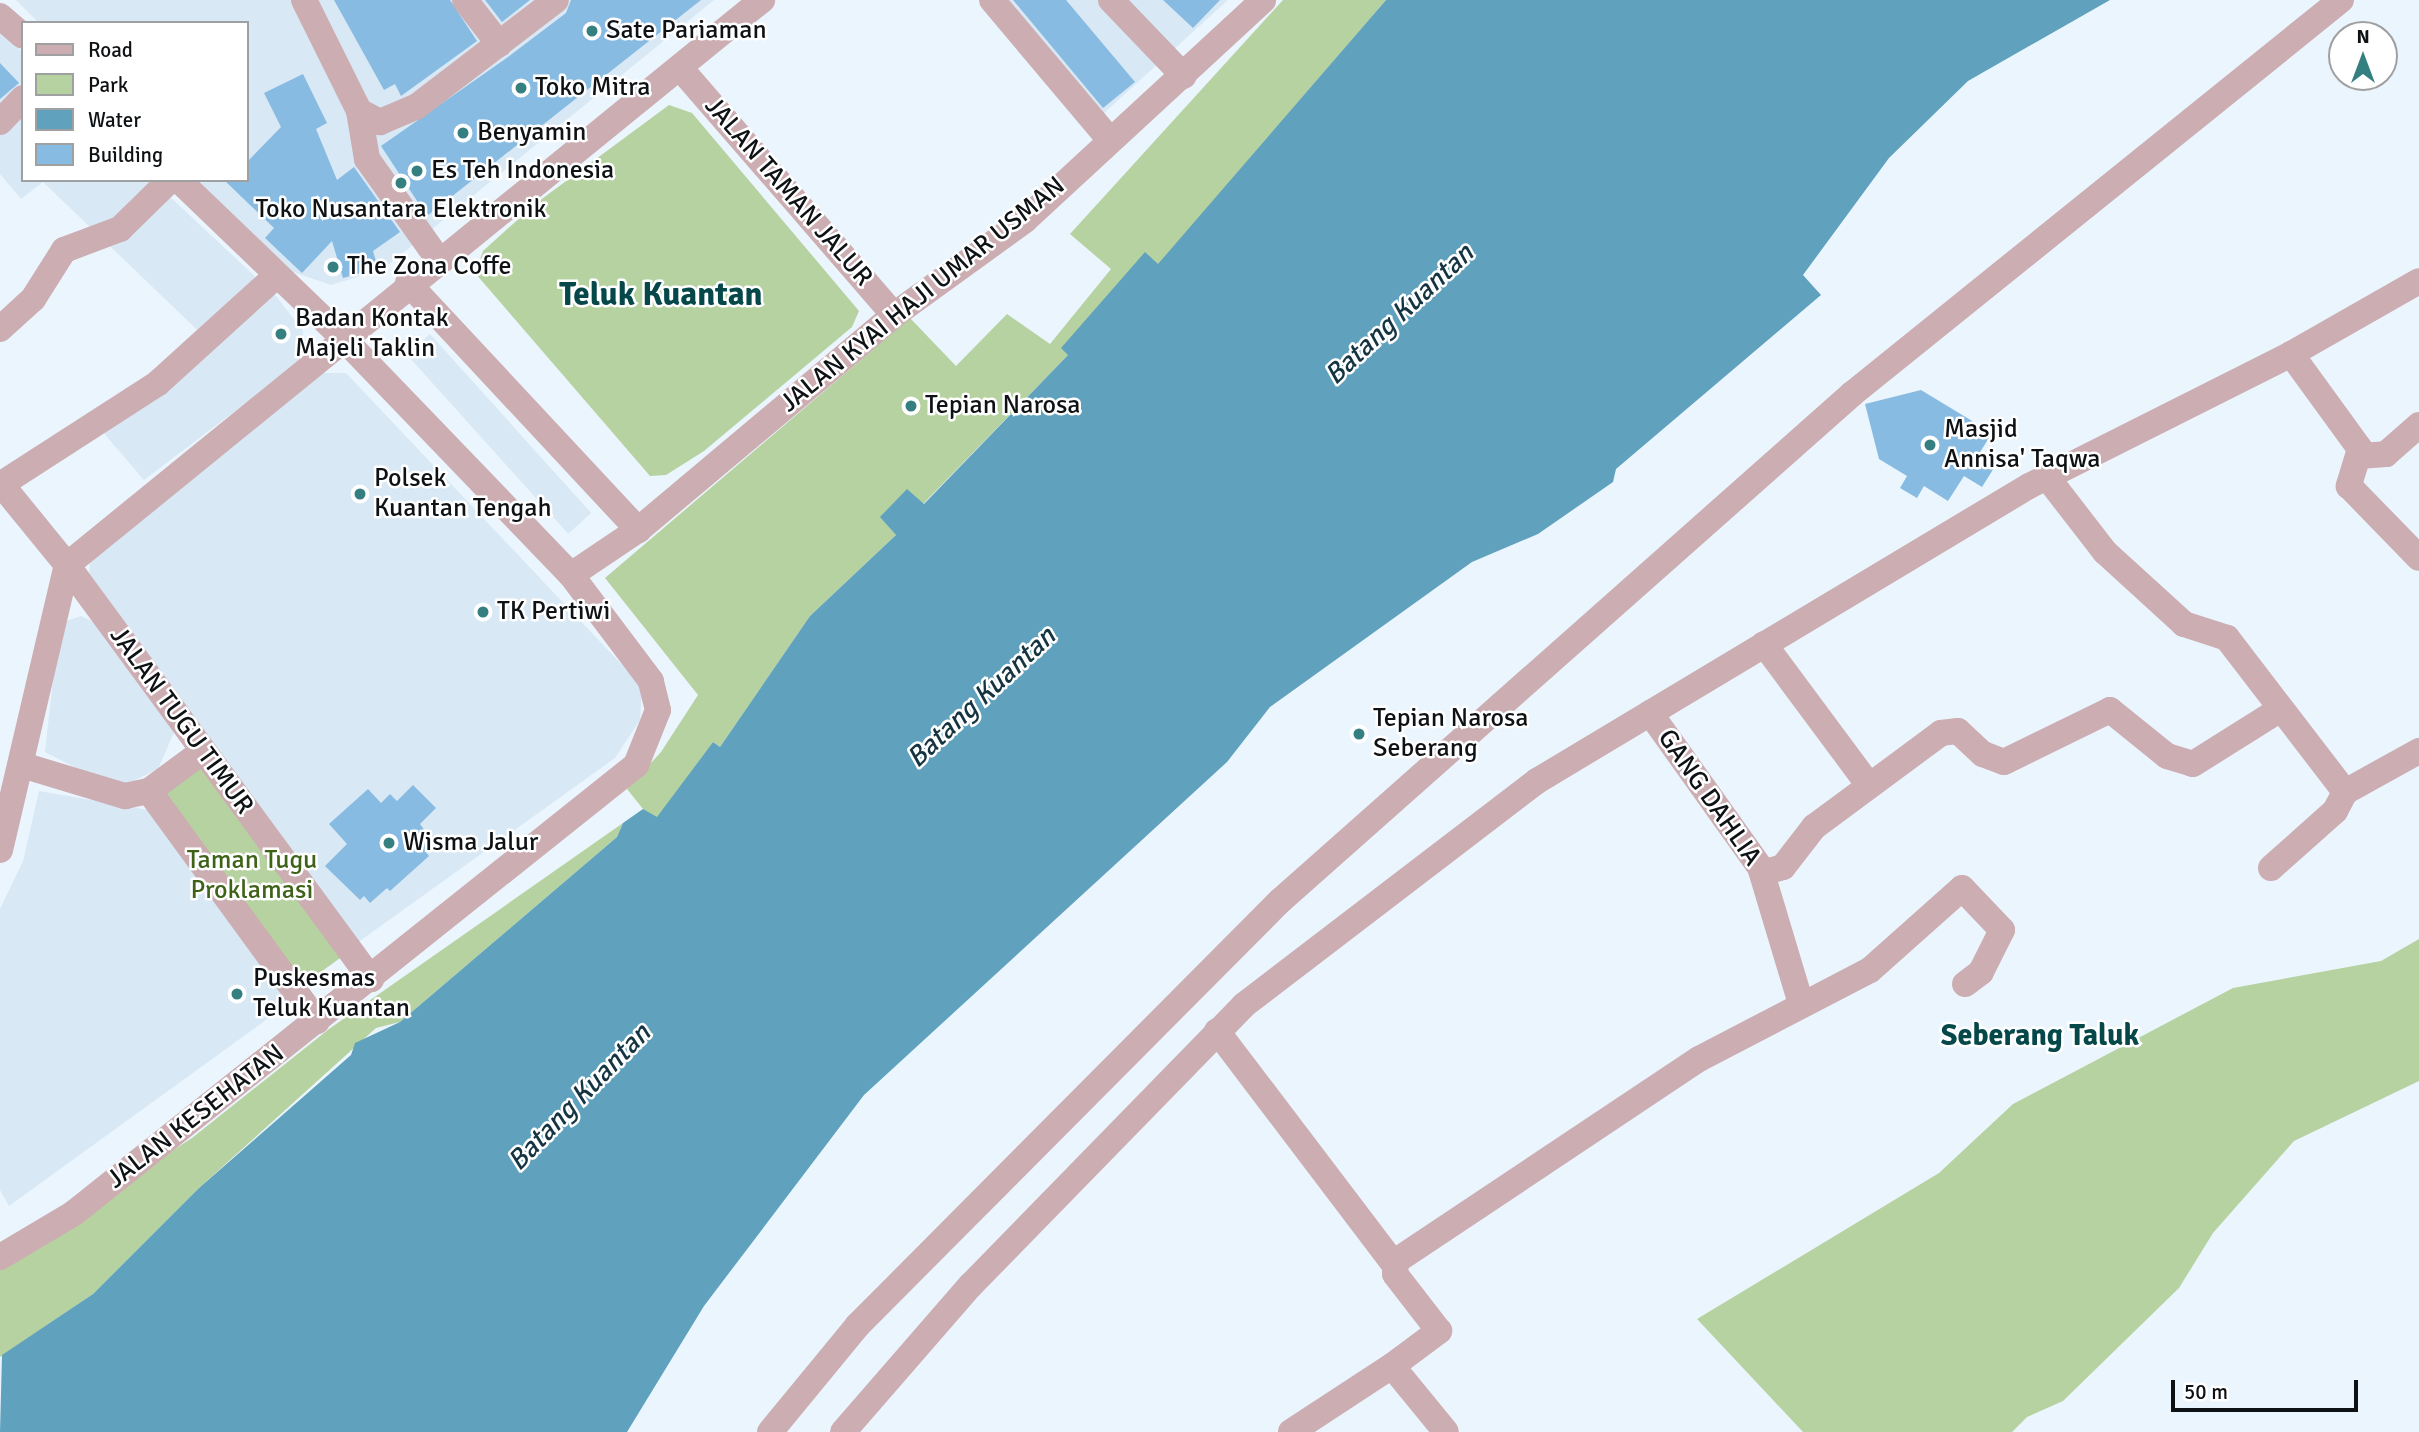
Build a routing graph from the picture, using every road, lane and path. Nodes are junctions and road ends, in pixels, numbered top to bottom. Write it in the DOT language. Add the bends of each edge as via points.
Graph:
graph roads {
  1 [pos="304,0"];
  2 [pos="465,0"];
  3 [pos="556,0"];
  4 [pos="762,0"];
  5 [pos="992,0"];
  6 [pos="1111,0"];
  7 [pos="2341,0"];
  8 [pos="1259,1"];
  9 [pos="0,16"];
  10 [pos="21,34"];
  11 [pos="499,44"];
  12 [pos="681,69"];
  13 [pos="1184,76"];
  14 [pos="21,100"];
  15 [pos="359,111"];
  16 [pos="0,122"];
  17 [pos="1109,139"];
  18 [pos="168,182"];
  19 [pos="181,182"];
  20 [pos="438,259"];
  21 [pos="276,276"];
  22 [pos="2419,281"];
  23 [pos="408,283"];
  24 [pos="894,315"];
  25 [pos="0,329"];
  26 [pos="342,337"];
  27 [pos="2291,354"];
  28 [pos="2419,425"];
  29 [pos="2359,456"];
  30 [pos="2047,477"];
  31 [pos="0,485"];
  32 [pos="638,530"];
  33 [pos="2419,558"];
  34 [pos="67,565"];
  35 [pos="571,575"];
  36 [pos="1764,644"];
  37 [pos="2279,710"];
  38 [pos="1650,713"];
  39 [pos="203,751"];
  40 [pos="2419,751"];
  41 [pos="22,765"];
  42 [pos="1868,784"];
  43 [pos="149,791"];
  44 [pos="2346,792"];
  45 [pos="0,850"];
  46 [pos="2271,868"];
  47 [pos="1762,873"];
  48 [pos="371,979"];
  49 [pos="1965,984"];
  50 [pos="1801,1004"];
  51 [pos="317,1021"];
  52 [pos="1217,1031"];
  53 [pos="0,1256"];
  54 [pos="1394,1264"];
  55 [pos="1392,1366"];
  56 [pos="848,1430"];
  57 [pos="770,1432"];
  58 [pos="1291,1432"];
  59 [pos="1446,1432"];
  1 -- 15 [label="street"];
  2 -- 11 [label="street"];
  3 -- 11 [label="street"];
  4 -- 12 [label="street"];
  5 -- 17 [label="street"];
  6 -- 13 [label="street"];
  7 -- 57 [label="street" via="1852,394 1280,901 857,1326"];
  8 -- 13 [label="street, JALAN KYAI HAJI UMAR USMAN"];
  9 -- 10 [label="street"];
  11 -- 15 [label="street" via="388,121"];
  12 -- 20 [label="street"];
  12 -- 24 [label="street, JALAN TAMAN JALUR"];
  13 -- 17 [label="street, JALAN KYAI HAJI UMAR USMAN"];
  14 -- 16 [label="street"];
  15 -- 20 [label="street" via="367,159"];
  17 -- 24 [label="street, JALAN KYAI HAJI UMAR USMAN" via="1026,220"];
  18 -- 25 [label="street" via="120,229 64,250 33,299"];
  19 -- 21 [label="street, JALAN KESEHATAN"];
  20 -- 23 [label="street"];
  21 -- 26 [label="street, JALAN KESEHATAN"];
  21 -- 31 [label="street" via="158,383"];
  22 -- 27 [label="street"];
  23 -- 26 [label="street"];
  23 -- 32 [label="street"];
  24 -- 32 [label="street, JALAN KYAI HAJI UMAR USMAN"];
  26 -- 34 [label="street"];
  26 -- 35 [label="street, JALAN KESEHATAN"];
  27 -- 29 [label="street" via="2348,427"];
  27 -- 30 [label="street"];
  28 -- 29 [label="street" via="2386,454"];
  29 -- 33 [label="street" via="2349,486"];
  30 -- 36 [label="street"];
  30 -- 37 [label="street" via="2105,552 2184,624 2227,638"];
  31 -- 34 [label="street, JALAN TUGU TIMUR"];
  32 -- 35 [label="street, JALAN KYAI HAJI UMAR USMAN"];
  34 -- 39 [label="street, JALAN TUGU TIMUR"];
  34 -- 41 [label="street"];
  35 -- 48 [label="street, JALAN KESEHATAN" via="651,681 659,710 654,732 636,765"];
  36 -- 38 [label="street"];
  36 -- 42 [label="street"];
  37 -- 42 [label="street" via="2193,764 2167,756 2110,710 2004,762 1983,754 1958,731 1941,733"];
  37 -- 44 [label="street"];
  38 -- 47 [label="street, GANG DAHLIA"];
  38 -- 52 [label="street" via="1537,781"];
  39 -- 43 [label="street"];
  39 -- 48 [label="street, JALAN TUGU TIMUR"];
  40 -- 44 [label="street"];
  41 -- 43 [label="street" via="100,791"];
  41 -- 45 [label="street"];
  42 -- 47 [label="street" via="1814,827 1783,867"];
  43 -- 51 [label="street"];
  44 -- 46 [label="street" via="2335,811"];
  47 -- 50 [label="street, GANG DAHLIA"];
  48 -- 51 [label="street, JALAN KESEHATAN"];
  49 -- 50 [label="street" via="1982,971 2002,930 1962,888 1870,970"];
  50 -- 54 [label="street" via="1625,1106"];
  51 -- 53 [label="street, JALAN KESEHATAN" via="74,1213"];
  52 -- 54 [label="street"];
  52 -- 56 [label="street" via="971,1285"];
  54 -- 55 [label="street" via="1439,1331"];
  55 -- 58 [label="street"];
  55 -- 59 [label="street"];
}
